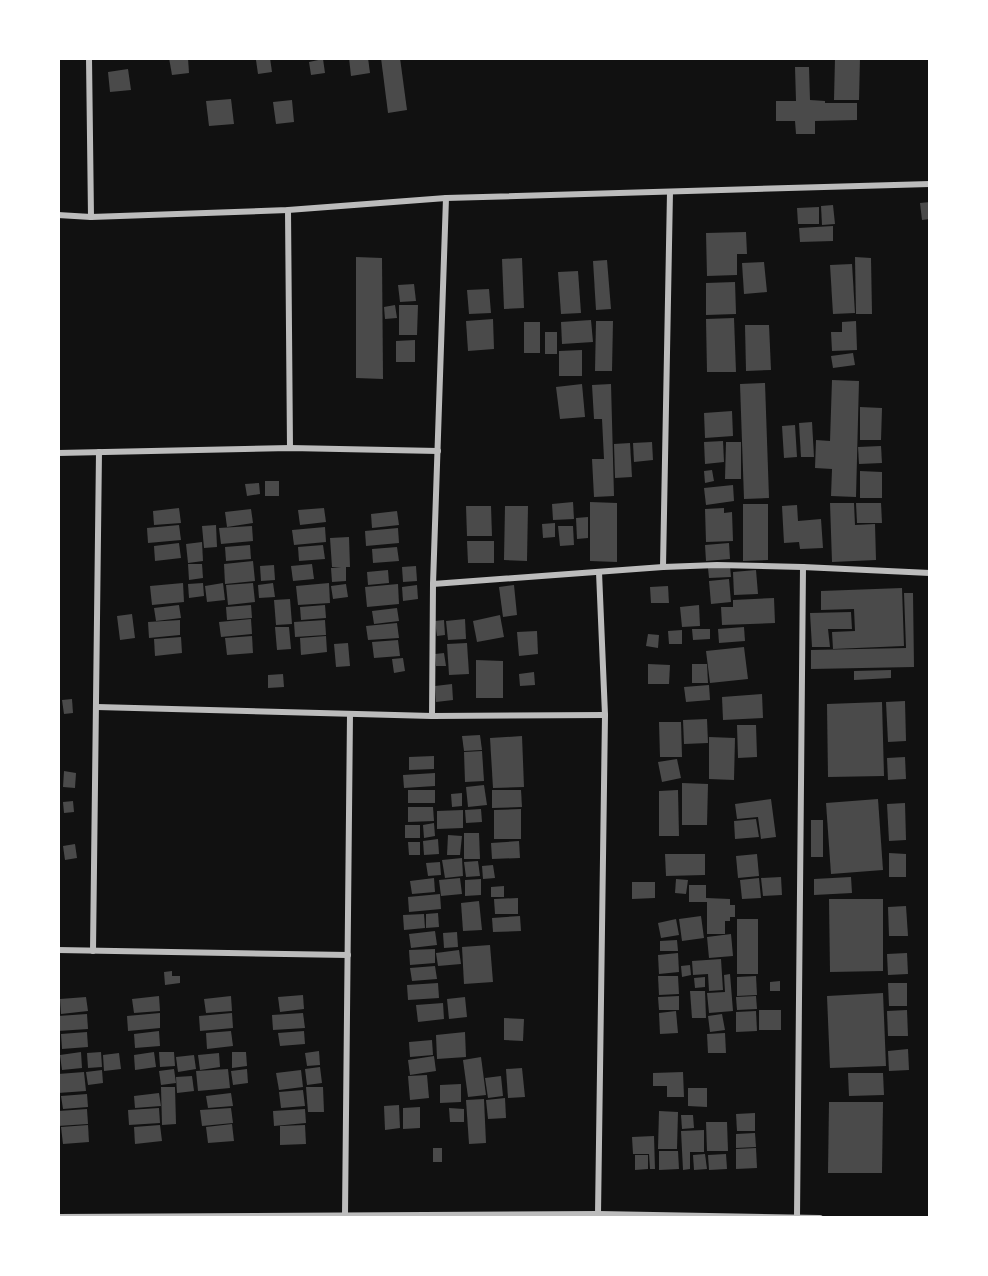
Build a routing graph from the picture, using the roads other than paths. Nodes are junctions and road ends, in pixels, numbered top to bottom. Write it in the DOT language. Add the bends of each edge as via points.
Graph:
graph roads {
  1 [pos="89,58"];
  2 [pos="930,184"];
  3 [pos="670,192"];
  4 [pos="446,198"];
  5 [pos="288,210"];
  6 [pos="58,215"];
  7 [pos="91,217"];
  8 [pos="290,448"];
  9 [pos="438,451"];
  10 [pos="99,452"];
  11 [pos="58,453"];
  12 [pos="663,567"];
  13 [pos="803,567"];
  14 [pos="599,572"];
  15 [pos="930,573"];
  16 [pos="433,584"];
  17 [pos="97,707"];
  18 [pos="350,714"];
  19 [pos="605,715"];
  20 [pos="432,716"];
  21 [pos="58,950"];
  22 [pos="93,951"];
  23 [pos="348,955"];
  24 [pos="598,1214"];
  25 [pos="345,1215"];
  26 [pos="58,1217"];
  27 [pos="797,1217"];
  28 [pos="820,1218"];
  1 -- 7 [label="street"];
  2 -- 3 [label="street"];
  3 -- 4 [label="street"];
  3 -- 12 [label="street"];
  4 -- 5 [label="street"];
  4 -- 9 [label="street"];
  5 -- 7 [label="street"];
  5 -- 8 [label="street"];
  6 -- 7 [label="street"];
  8 -- 9 [label="street"];
  8 -- 10 [label="street"];
  9 -- 16 [label="street"];
  10 -- 11 [label="street"];
  10 -- 17 [label="street"];
  12 -- 13 [label="street"];
  12 -- 14 [label="street"];
  13 -- 15 [label="street"];
  13 -- 27 [label="street"];
  14 -- 16 [label="street"];
  14 -- 19 [label="street"];
  16 -- 20 [label="street"];
  17 -- 18 [label="street"];
  17 -- 22 [label="street"];
  18 -- 20 [label="street"];
  18 -- 23 [label="street"];
  19 -- 20 [label="street"];
  19 -- 24 [label="street"];
  21 -- 22 [label="street"];
  22 -- 23 [label="street"];
  23 -- 25 [label="street"];
  24 -- 25 [label="street"];
  24 -- 27 [label="street"];
  25 -- 26 [label="street"];
  27 -- 28 [label="street"];
}
